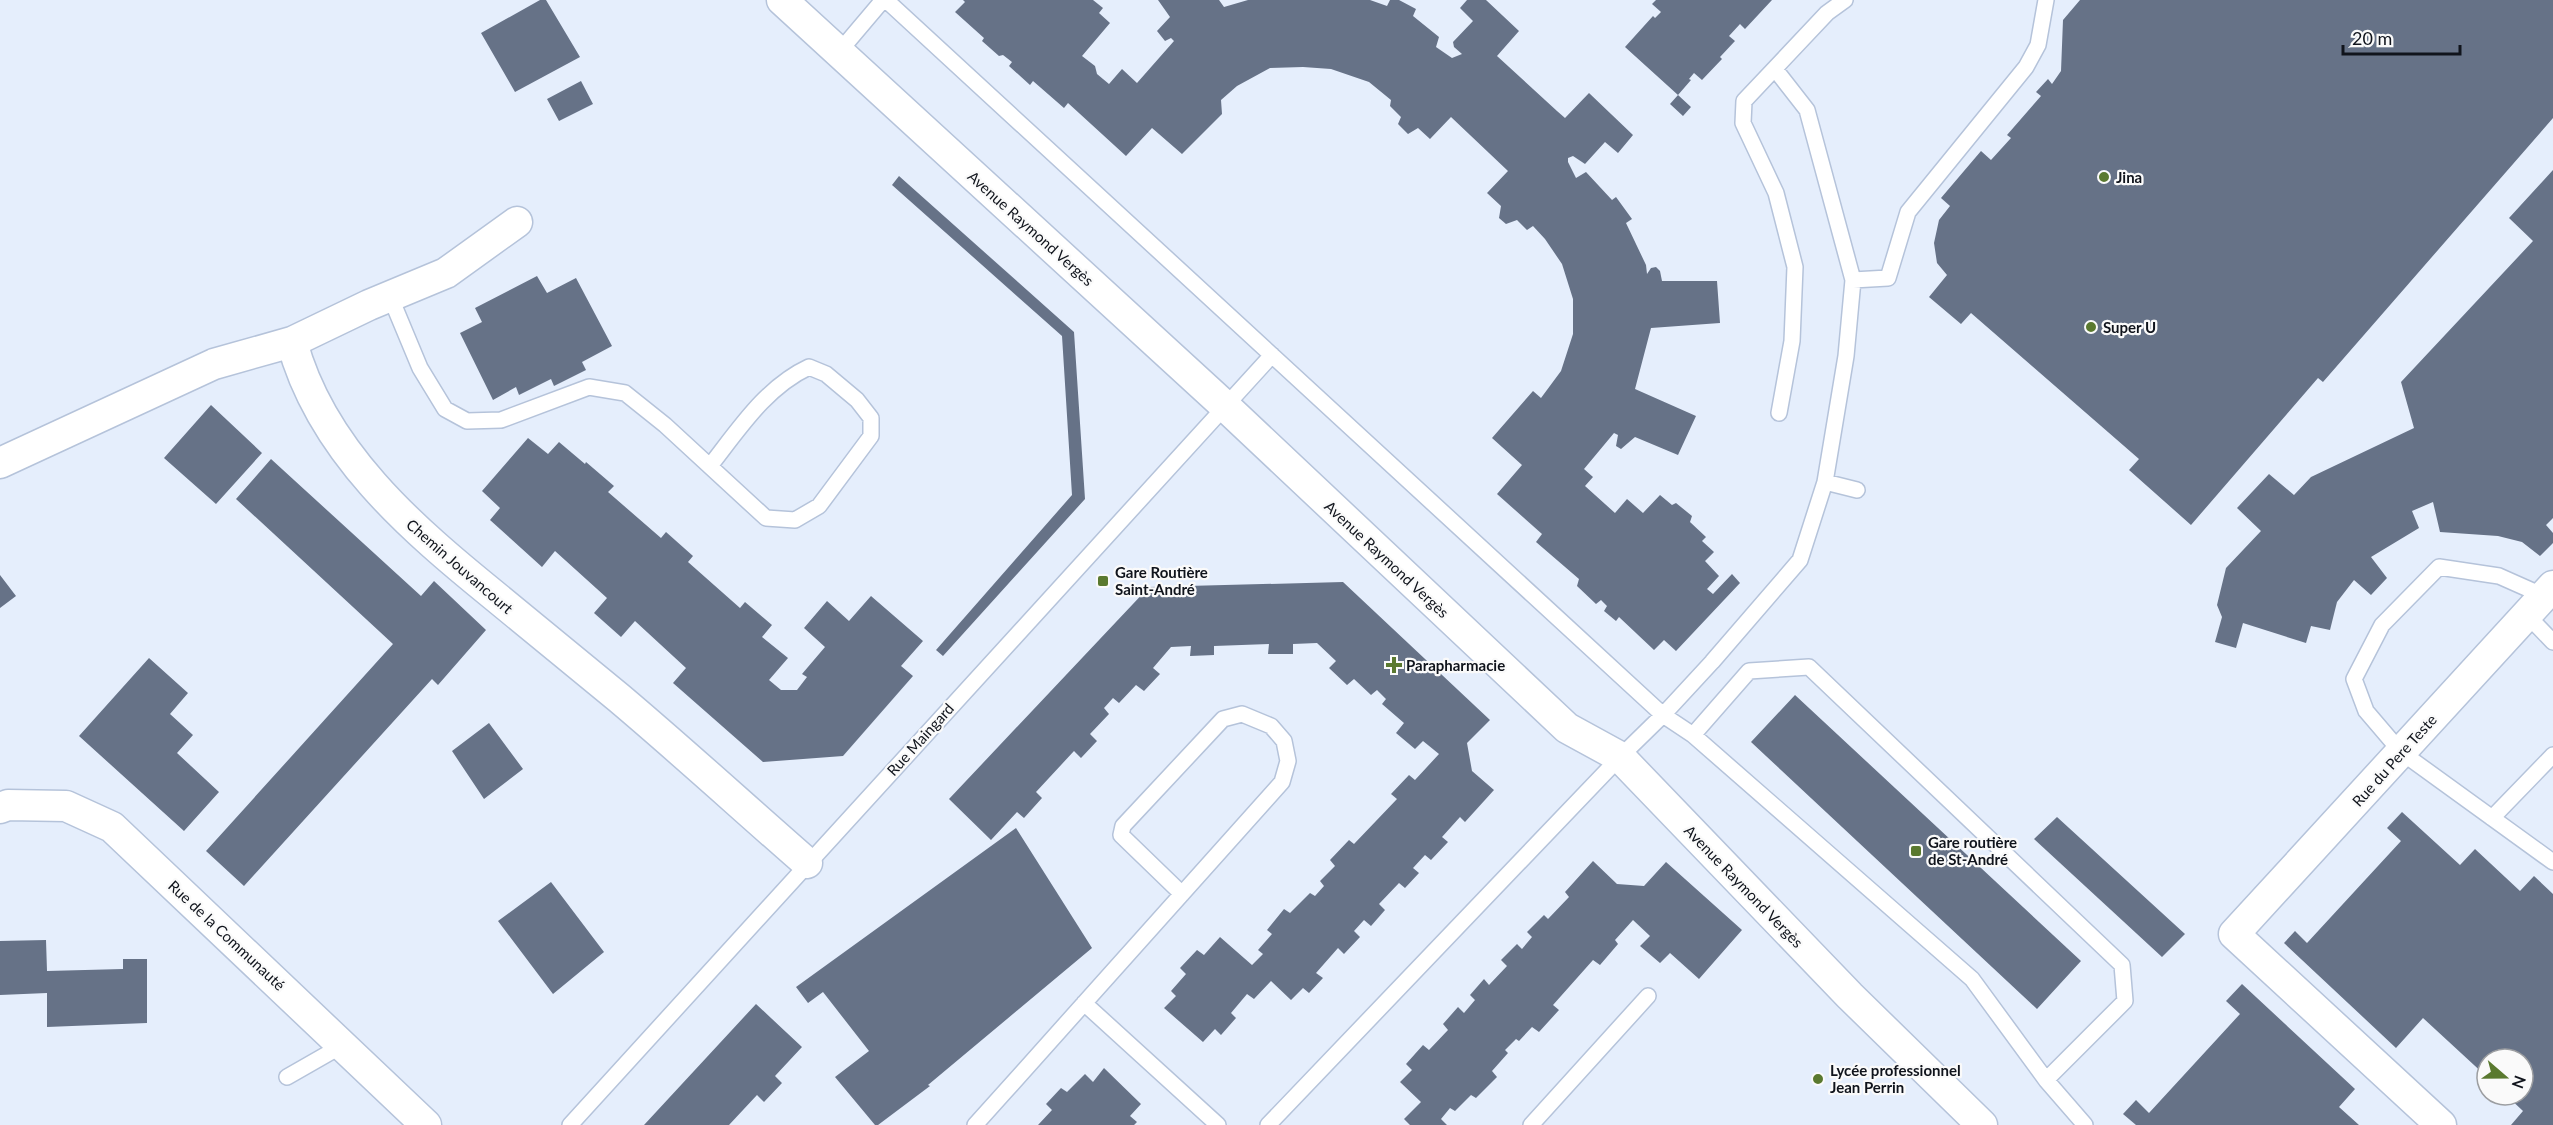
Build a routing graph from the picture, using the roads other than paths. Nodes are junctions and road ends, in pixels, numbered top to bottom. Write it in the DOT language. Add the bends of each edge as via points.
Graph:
graph roads {
  1 [pos="782,0"];
  2 [pos="885,0"];
  3 [pos="1845,0"];
  4 [pos="2046,0"];
  5 [pos="839,52"];
  6 [pos="1775,69"];
  7 [pos="517,222"];
  8 [pos="1852,280"];
  9 [pos="390,296"];
  10 [pos="292,342"];
  11 [pos="1272,355"];
  12 [pos="1225,405"];
  13 [pos="1779,413"];
  14 [pos="0,463"];
  15 [pos="710,465"];
  16 [pos="1825,482"];
  17 [pos="1857,490"];
  18 [pos="2541,599"];
  19 [pos="2553,642"];
  20 [pos="1663,715"];
  21 [pos="1693,735"];
  22 [pos="2401,752"];
  23 [pos="2553,755"];
  24 [pos="1620,757"];
  25 [pos="0,808"];
  26 [pos="2492,818"];
  27 [pos="2553,862"];
  28 [pos="807,863"];
  29 [pos="1182,894"];
  30 [pos="1648,996"];
  31 [pos="1084,1003"];
  32 [pos="343,1045"];
  33 [pos="287,1077"];
  34 [pos="2046,1080"];
  35 [pos="426,1125"];
  36 [pos="570,1125"];
  37 [pos="975,1125"];
  38 [pos="1218,1125"];
  39 [pos="1268,1125"];
  40 [pos="1531,1125"];
  41 [pos="1982,1125"];
  42 [pos="2085,1125"];
  43 [pos="2441,1125"];
  1 -- 5 [label="street, Avenue Raymond Vergès"];
  2 -- 5 [label="lane"];
  2 -- 11 [label="lane"];
  3 -- 6 [label="lane"];
  4 -- 8 [label="lane" via="2038,45 2026,67 1908,212 1888,278"];
  5 -- 12 [label="street, Avenue Raymond Vergès"];
  6 -- 8 [label="lane" via="1807,110"];
  6 -- 13 [label="lane" via="1744,102 1742,112 1743,123 1776,193 1795,267 1792,341"];
  7 -- 9 [label="street" via="446,273"];
  8 -- 16 [label="lane" via="1846,356"];
  9 -- 10 [label="street"];
  9 -- 15 [label="lane" via="420,368 445,409 467,421 501,420 589,387 625,393"];
  10 -- 14 [label="street" via="214,364"];
  10 -- 28 [label="street, Chemin Jouvancourt" via="298,368 329,426 368,480 429,542 621,700"];
  11 -- 12 [label="lane, Rue Maingard"];
  11 -- 20 [label="lane"];
  12 -- 24 [label="street, Avenue Raymond Vergès" via="1567,728"];
  12 -- 28 [label="lane, Rue Maingard"];
  15 -- 15 [label="lane" via="766,518 795,520 819,506 849,468 871,436 871,418 850,393 826,374 809,367 790,376 766,396"];
  16 -- 17 [label="lane"];
  16 -- 20 [label="lane" via="1800,560"];
  18 -- 19 [label="lane"];
  18 -- 22 [label="street, Rue du Pere Teste"];
  18 -- 22 [label="lane" via="2499,576 2439,567 2382,625 2354,680 2366,711"];
  20 -- 21 [label="lane"];
  20 -- 24 [label="lane"];
  21 -- 34 [label="lane" via="1972,978"];
  21 -- 34 [label="lane" via="1749,671 1809,667 2122,965 2125,1001"];
  22 -- 26 [label="lane"];
  22 -- 43 [label="street, Rue du Pere Teste" via="2234,934"];
  23 -- 26 [label="lane"];
  24 -- 39 [label="lane"];
  24 -- 41 [label="street, Avenue Raymond Vergès" via="1850,996"];
  25 -- 32 [label="street, Rue de la Communauté" via="8,804 66,806 112,827"];
  26 -- 27 [label="lane"];
  28 -- 36 [label="lane, Rue Maingard"];
  29 -- 29 [label="lane" via="1127,842 1121,835 1123,826 1223,719 1242,714 1271,726 1284,741 1288,761 1282,782"];
  29 -- 31 [label="lane"];
  30 -- 40 [label="lane"];
  31 -- 37 [label="lane"];
  31 -- 38 [label="lane"];
  32 -- 33 [label="lane"];
  32 -- 35 [label="street, Rue de la Communauté"];
  34 -- 42 [label="lane"];
}
